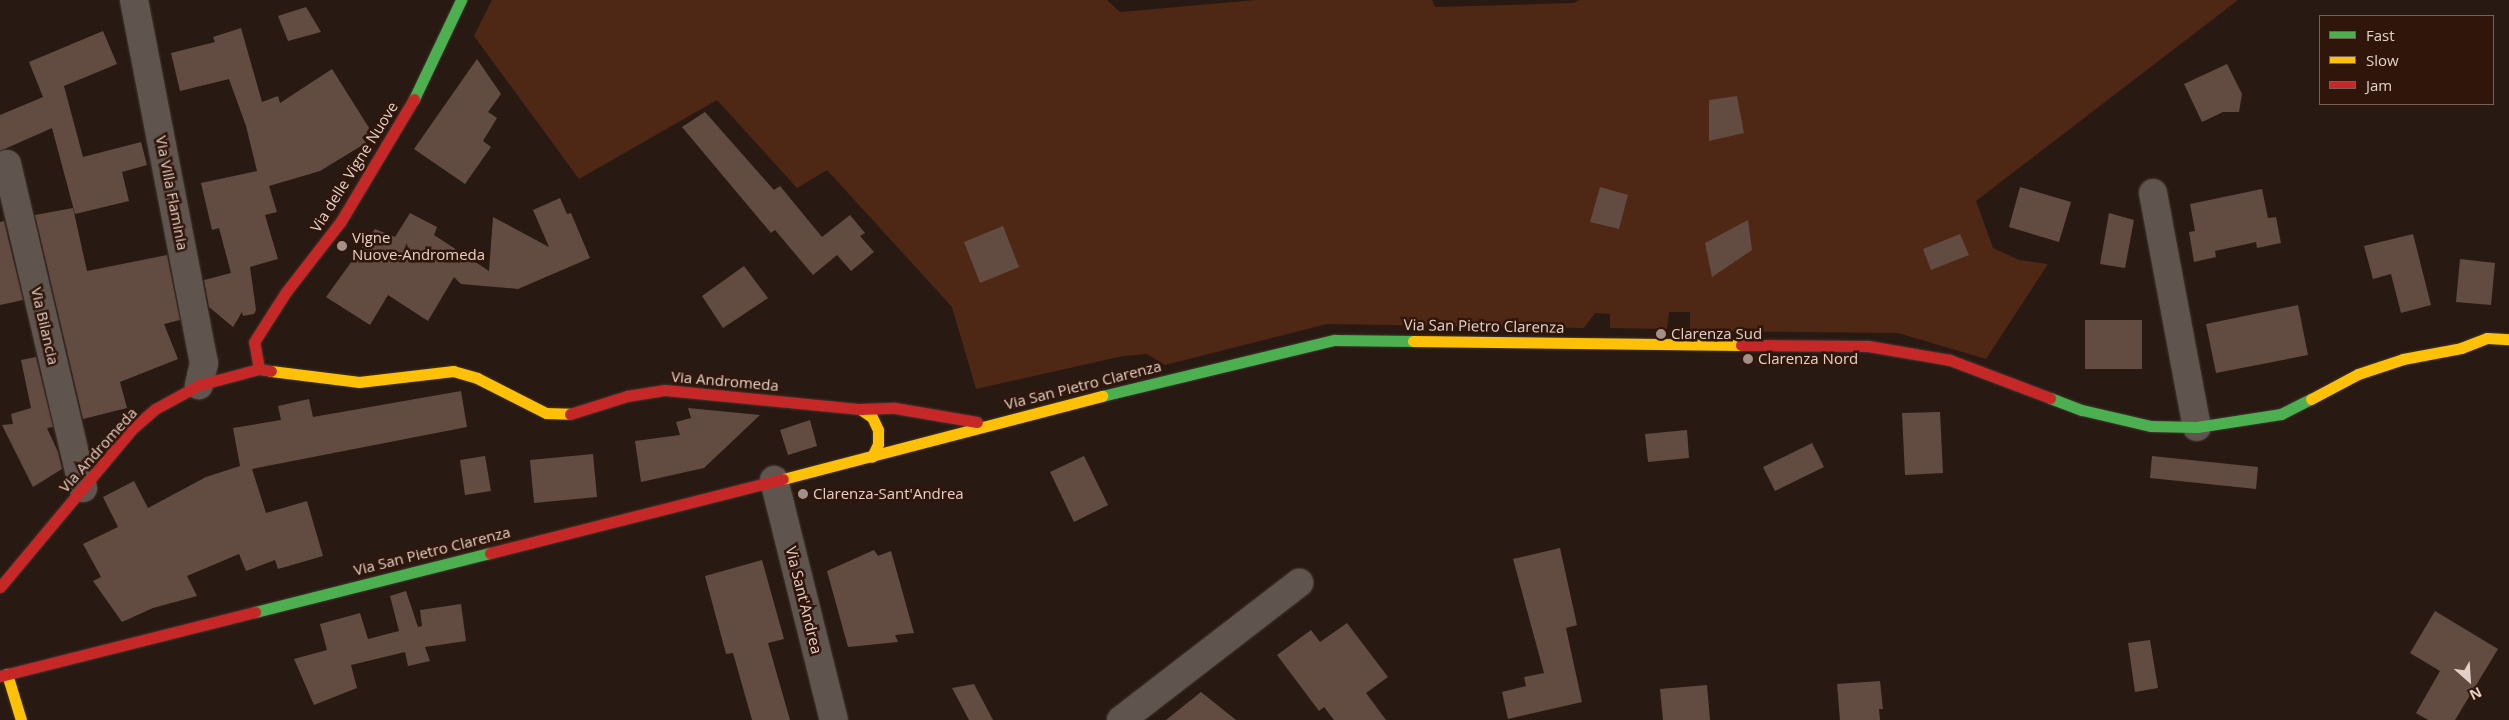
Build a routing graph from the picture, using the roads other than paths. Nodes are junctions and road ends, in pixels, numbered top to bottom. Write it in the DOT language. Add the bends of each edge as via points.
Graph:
graph roads {
  1 [pos="134,0"];
  2 [pos="461,0"];
  3 [pos="7,164"];
  4 [pos="2153,193"];
  5 [pos="2509,339"];
  6 [pos="2461,348"];
  7 [pos="2490,352"];
  8 [pos="259,368"];
  9 [pos="199,386"];
  10 [pos="860,409"];
  11 [pos="991,423"];
  12 [pos="2197,428"];
  13 [pos="872,457"];
  14 [pos="774,480"];
  15 [pos="83,488"];
  16 [pos="1299,583"];
  17 [pos="0,587"];
  18 [pos="4,675"];
  19 [pos="21,720"];
  20 [pos="834,720"];
  21 [pos="1122,720"];
  1 -- 9 [label="street, Via Villa Flaminia" via="204,363"];
  2 -- 8 [label="main road, Via delle Vigne Nuove" via="425,80 381,155 341,221 286,292 254,342"];
  3 -- 15 [label="street, Via Bilancia"];
  4 -- 12 [label="street"];
  5 -- 6 [label="main road" via="2487,338"];
  6 -- 7 [label="main road"];
  6 -- 12 [label="main road, Via San Pietro Clarenza" via="2403,359 2358,374 2281,414"];
  8 -- 9 [label="main road, Via Andromeda"];
  8 -- 10 [label="main road, Via Andromeda" via="359,382 453,371 477,378 546,413 566,415 626,396 665,390"];
  9 -- 15 [label="main road, Via Andromeda" via="155,409 132,429"];
  10 -- 11 [label="main road, Via Andromeda" via="895,408"];
  10 -- 13 [label="main road" via="872,417 878,430 878,444"];
  11 -- 12 [label="main road, Via San Pietro Clarenza" via="1334,340 1868,346 1950,360 2082,410 2151,426"];
  11 -- 13 [label="main road, Via San Pietro Clarenza"];
  13 -- 14 [label="main road, Via San Pietro Clarenza"];
  14 -- 18 [label="main road, Via San Pietro Clarenza"];
  14 -- 20 [label="street, Via Sant'Andrea"];
  15 -- 17 [label="main road, Via Andromeda"];
  16 -- 21 [label="street"];
  18 -- 19 [label="main road"];
}
